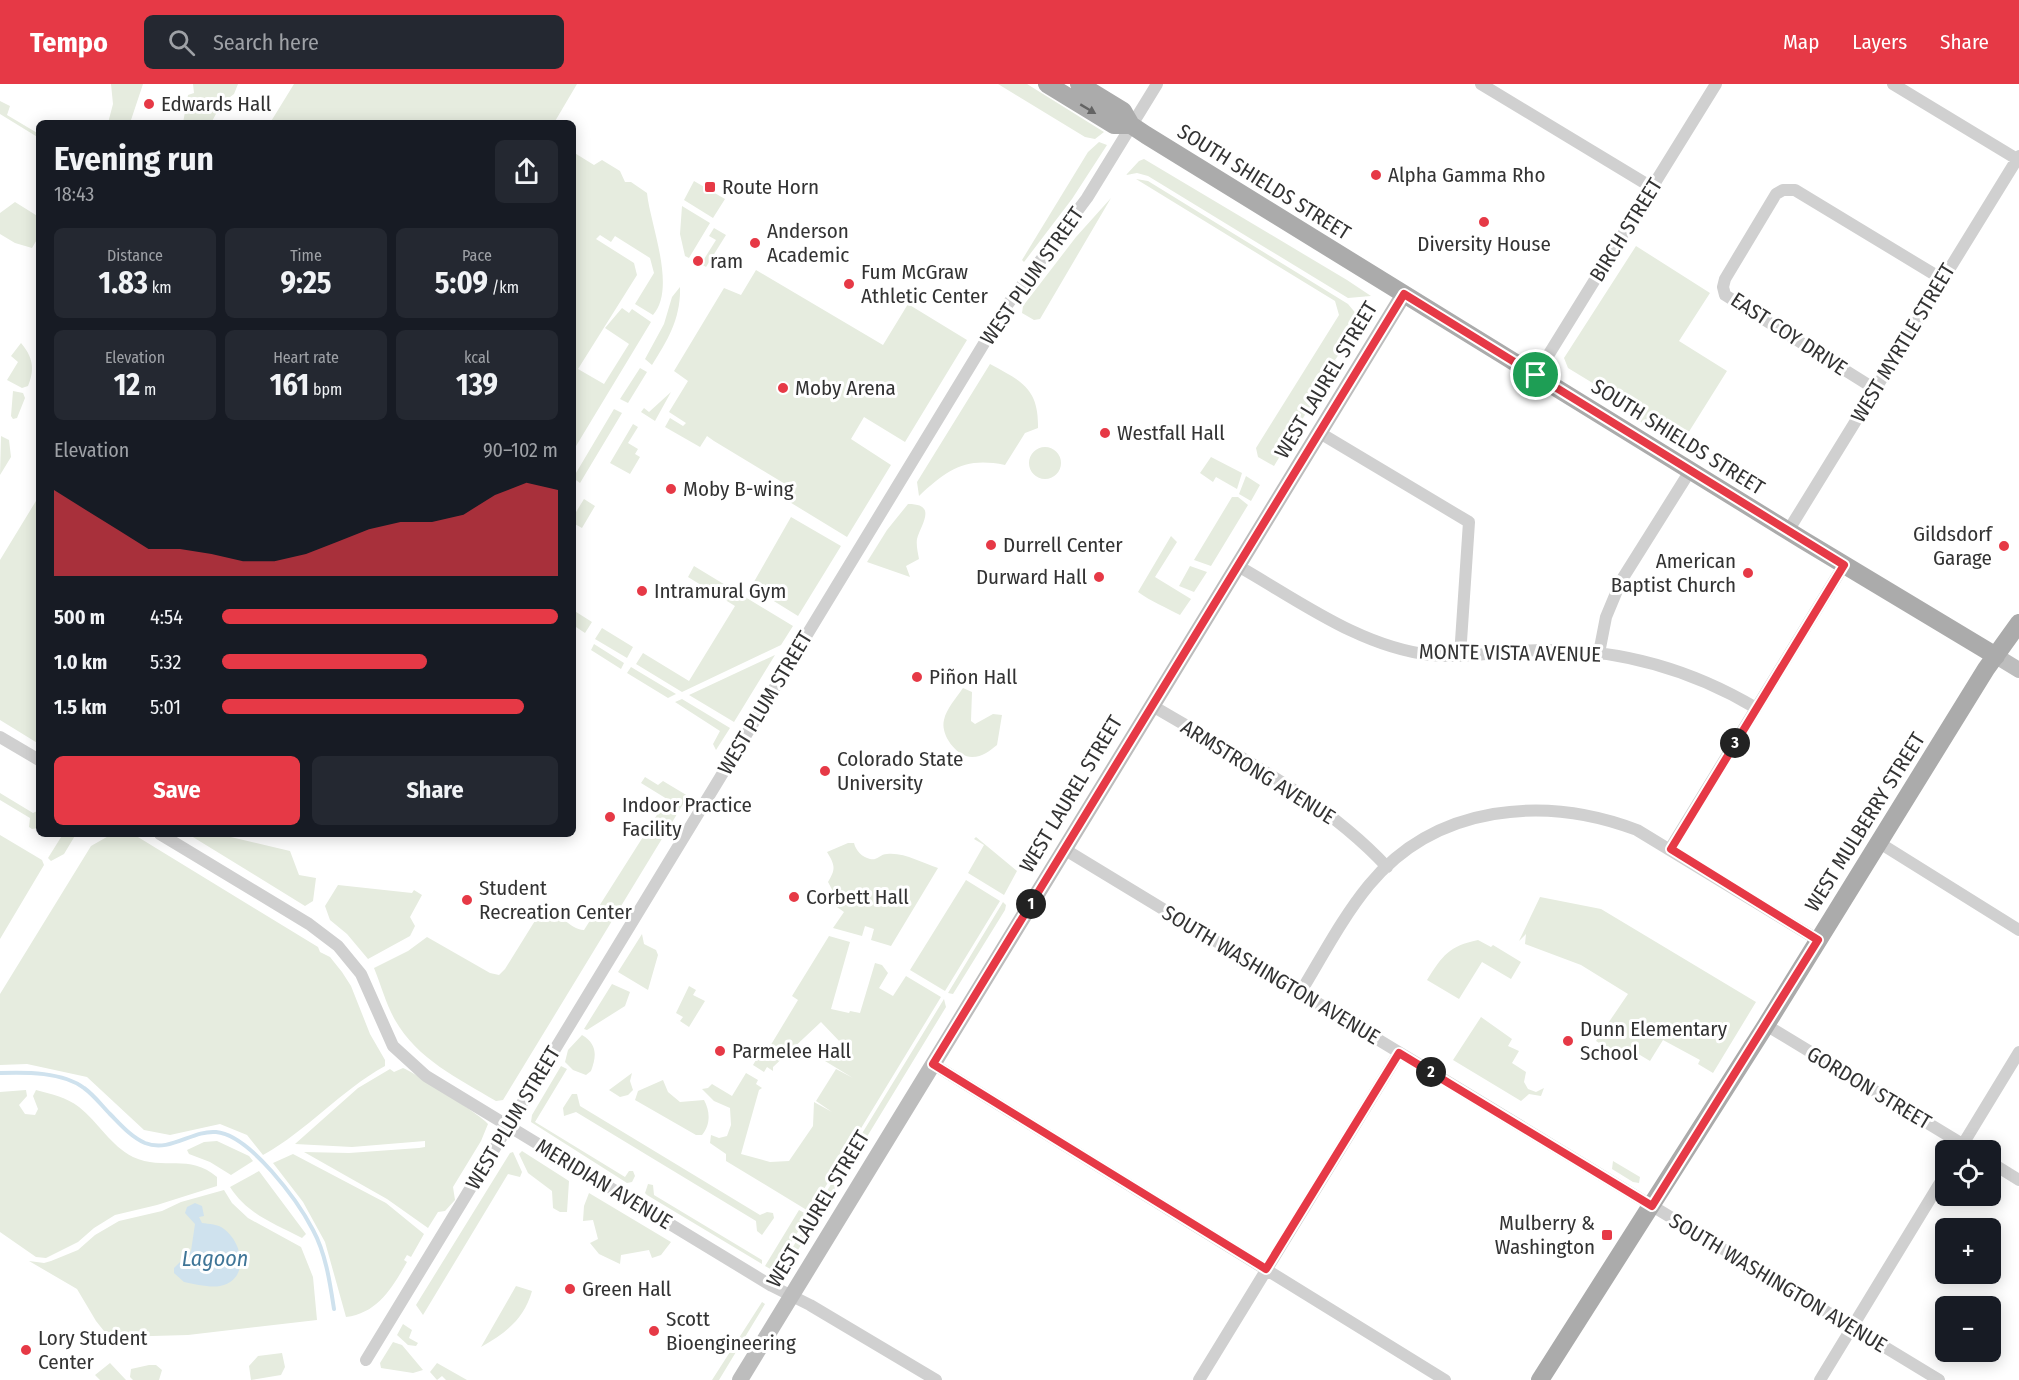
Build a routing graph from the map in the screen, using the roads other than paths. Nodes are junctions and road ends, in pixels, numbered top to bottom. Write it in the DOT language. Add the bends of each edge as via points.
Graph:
graph roads {
  1 [pos="1047,84"];
  2 [pos="1079,84"];
  3 [pos="1157,84"];
  4 [pos="1481,84"];
  5 [pos="1716,84"];
  6 [pos="1899,86"];
  7 [pos="1131,125"];
  8 [pos="2018,157"];
  9 [pos="1653,188"];
  10 [pos="1942,279"];
  11 [pos="1404,294"];
  12 [pos="1536,375"];
  13 [pos="1875,388"];
  14 [pos="1320,433"];
  15 [pos="1690,471"];
  16 [pos="1788,531"];
  17 [pos="1844,565"];
  18 [pos="1238,566"];
  19 [pos="2019,623"];
  20 [pos="1599,653"];
  21 [pos="1460,656"];
  22 [pos="1996,656"];
  23 [pos="2019,670"];
  24 [pos="1151,705"];
  25 [pos="1756,708"];
  26 [pos="0,737"];
  27 [pos="36,758"];
  28 [pos="165,837"];
  29 [pos="1878,842"];
  30 [pos="1064,849"];
  31 [pos="1671,849"];
  32 [pos="1387,867"];
  33 [pos="2019,930"];
  34 [pos="1818,940"];
  35 [pos="1300,993"];
  36 [pos="1766,1025"];
  37 [pos="1399,1053"];
  38 [pos="2019,1053"];
  39 [pos="933,1064"];
  40 [pos="508,1125"];
  41 [pos="1951,1140"];
  42 [pos="1970,1140"];
  43 [pos="2001,1169"];
  44 [pos="2019,1180"];
  45 [pos="1935,1191"];
  46 [pos="1652,1206"];
  47 [pos="1266,1269"];
  48 [pos="792,1296"];
  49 [pos="1852,1328"];
  50 [pos="366,1360"];
  51 [pos="740,1380"];
  52 [pos="936,1380"];
  53 [pos="1199,1380"];
  54 [pos="1445,1380"];
  55 [pos="1540,1380"];
  56 [pos="1820,1380"];
  57 [pos="1939,1380"];
  1 -- 7 [label="main road, SOUTH SHIELDS STREET, one-way" via="1114,125"];
  2 -- 7 [label="main road, SOUTH SHIELDS STREET" via="1123,111"];
  3 -- 7 [label="street, WEST PLUM STREET"];
  4 -- 9 [label="street"];
  5 -- 9 [label="street, BIRCH STREET"];
  6 -- 8 [label="street"];
  7 -- 11 [label="main road, SOUTH SHIELDS STREET"];
  7 -- 40 [label="street, WEST PLUM STREET" via="1087,198 1008,304"];
  8 -- 10 [label="street, WEST MYRTLE STREET"];
  9 -- 12 [label="street, BIRCH STREET"];
  10 -- 13 [label="street, WEST MYRTLE STREET"];
  10 -- 13 [label="street, EAST COY DRIVE" via="1791,189 1776,194 1725,279 1725,295"];
  11 -- 12 [label="main road, SOUTH SHIELDS STREET"];
  11 -- 14 [label="main road, WEST LAUREL STREET"];
  12 -- 15 [label="main road, SOUTH SHIELDS STREET"];
  13 -- 16 [label="street, WEST MYRTLE STREET"];
  14 -- 18 [label="main road, WEST LAUREL STREET"];
  14 -- 21 [label="street" via="1469,522"];
  15 -- 16 [label="main road, SOUTH SHIELDS STREET"];
  15 -- 20 [label="street" via="1621,581 1606,617"];
  16 -- 17 [label="main road, SOUTH SHIELDS STREET"];
  17 -- 22 [label="main road, SOUTH SHIELDS STREET"];
  17 -- 25 [label="street"];
  18 -- 21 [label="street, MONTE VISTA AVENUE" via="1349,630 1378,642 1430,655"];
  18 -- 24 [label="main road, WEST LAUREL STREET"];
  19 -- 22 [label="main road, WEST MULBERRY STREET"];
  20 -- 21 [label="street, MONTE VISTA AVENUE" via="1549,650"];
  20 -- 25 [label="street, MONTE VISTA AVENUE" via="1642,659 1682,672"];
  22 -- 23 [label="main road, SOUTH SHIELDS STREET"];
  22 -- 29 [label="main road, WEST MULBERRY STREET"];
  24 -- 30 [label="main road, WEST LAUREL STREET"];
  24 -- 32 [label="street, ARMSTRONG AVENUE" via="1313,802 1368,846"];
  25 -- 31 [label="street"];
  26 -- 27 [label="street"];
  28 -- 40 [label="street, MERIDIAN AVENUE" via="309,924 338,946 361,974 384,1029 402,1056 426,1076"];
  29 -- 33 [label="street"];
  29 -- 34 [label="main road, WEST MULBERRY STREET"];
  30 -- 35 [label="street, SOUTH WASHINGTON AVENUE"];
  30 -- 39 [label="main road, WEST LAUREL STREET"];
  31 -- 32 [label="street" via="1608,819 1573,811 1531,809 1470,819 1444,829 1415,844"];
  31 -- 34 [label="street"];
  32 -- 35 [label="street" via="1353,907"];
  34 -- 36 [label="main road, WEST MULBERRY STREET"];
  35 -- 37 [label="street, SOUTH WASHINGTON AVENUE"];
  36 -- 41 [label="street, GORDON STREET"];
  36 -- 46 [label="main road, WEST MULBERRY STREET"];
  37 -- 46 [label="street, SOUTH WASHINGTON AVENUE"];
  37 -- 47 [label="street"];
  38 -- 42 [label="street"];
  39 -- 47 [label="street"];
  39 -- 48 [label="main road, WEST LAUREL STREET"];
  40 -- 48 [label="street, MERIDIAN AVENUE"];
  40 -- 50 [label="street, WEST PLUM STREET"];
  43 -- 44 [label="street"];
  45 -- 49 [label="street"];
  46 -- 49 [label="street, SOUTH WASHINGTON AVENUE"];
  46 -- 55 [label="main road, WEST MULBERRY STREET"];
  47 -- 53 [label="street"];
  47 -- 54 [label="street"];
  48 -- 51 [label="main road, WEST LAUREL STREET"];
  48 -- 52 [label="street, MERIDIAN AVENUE"];
  49 -- 56 [label="street"];
  49 -- 57 [label="street, SOUTH WASHINGTON AVENUE"];
}
